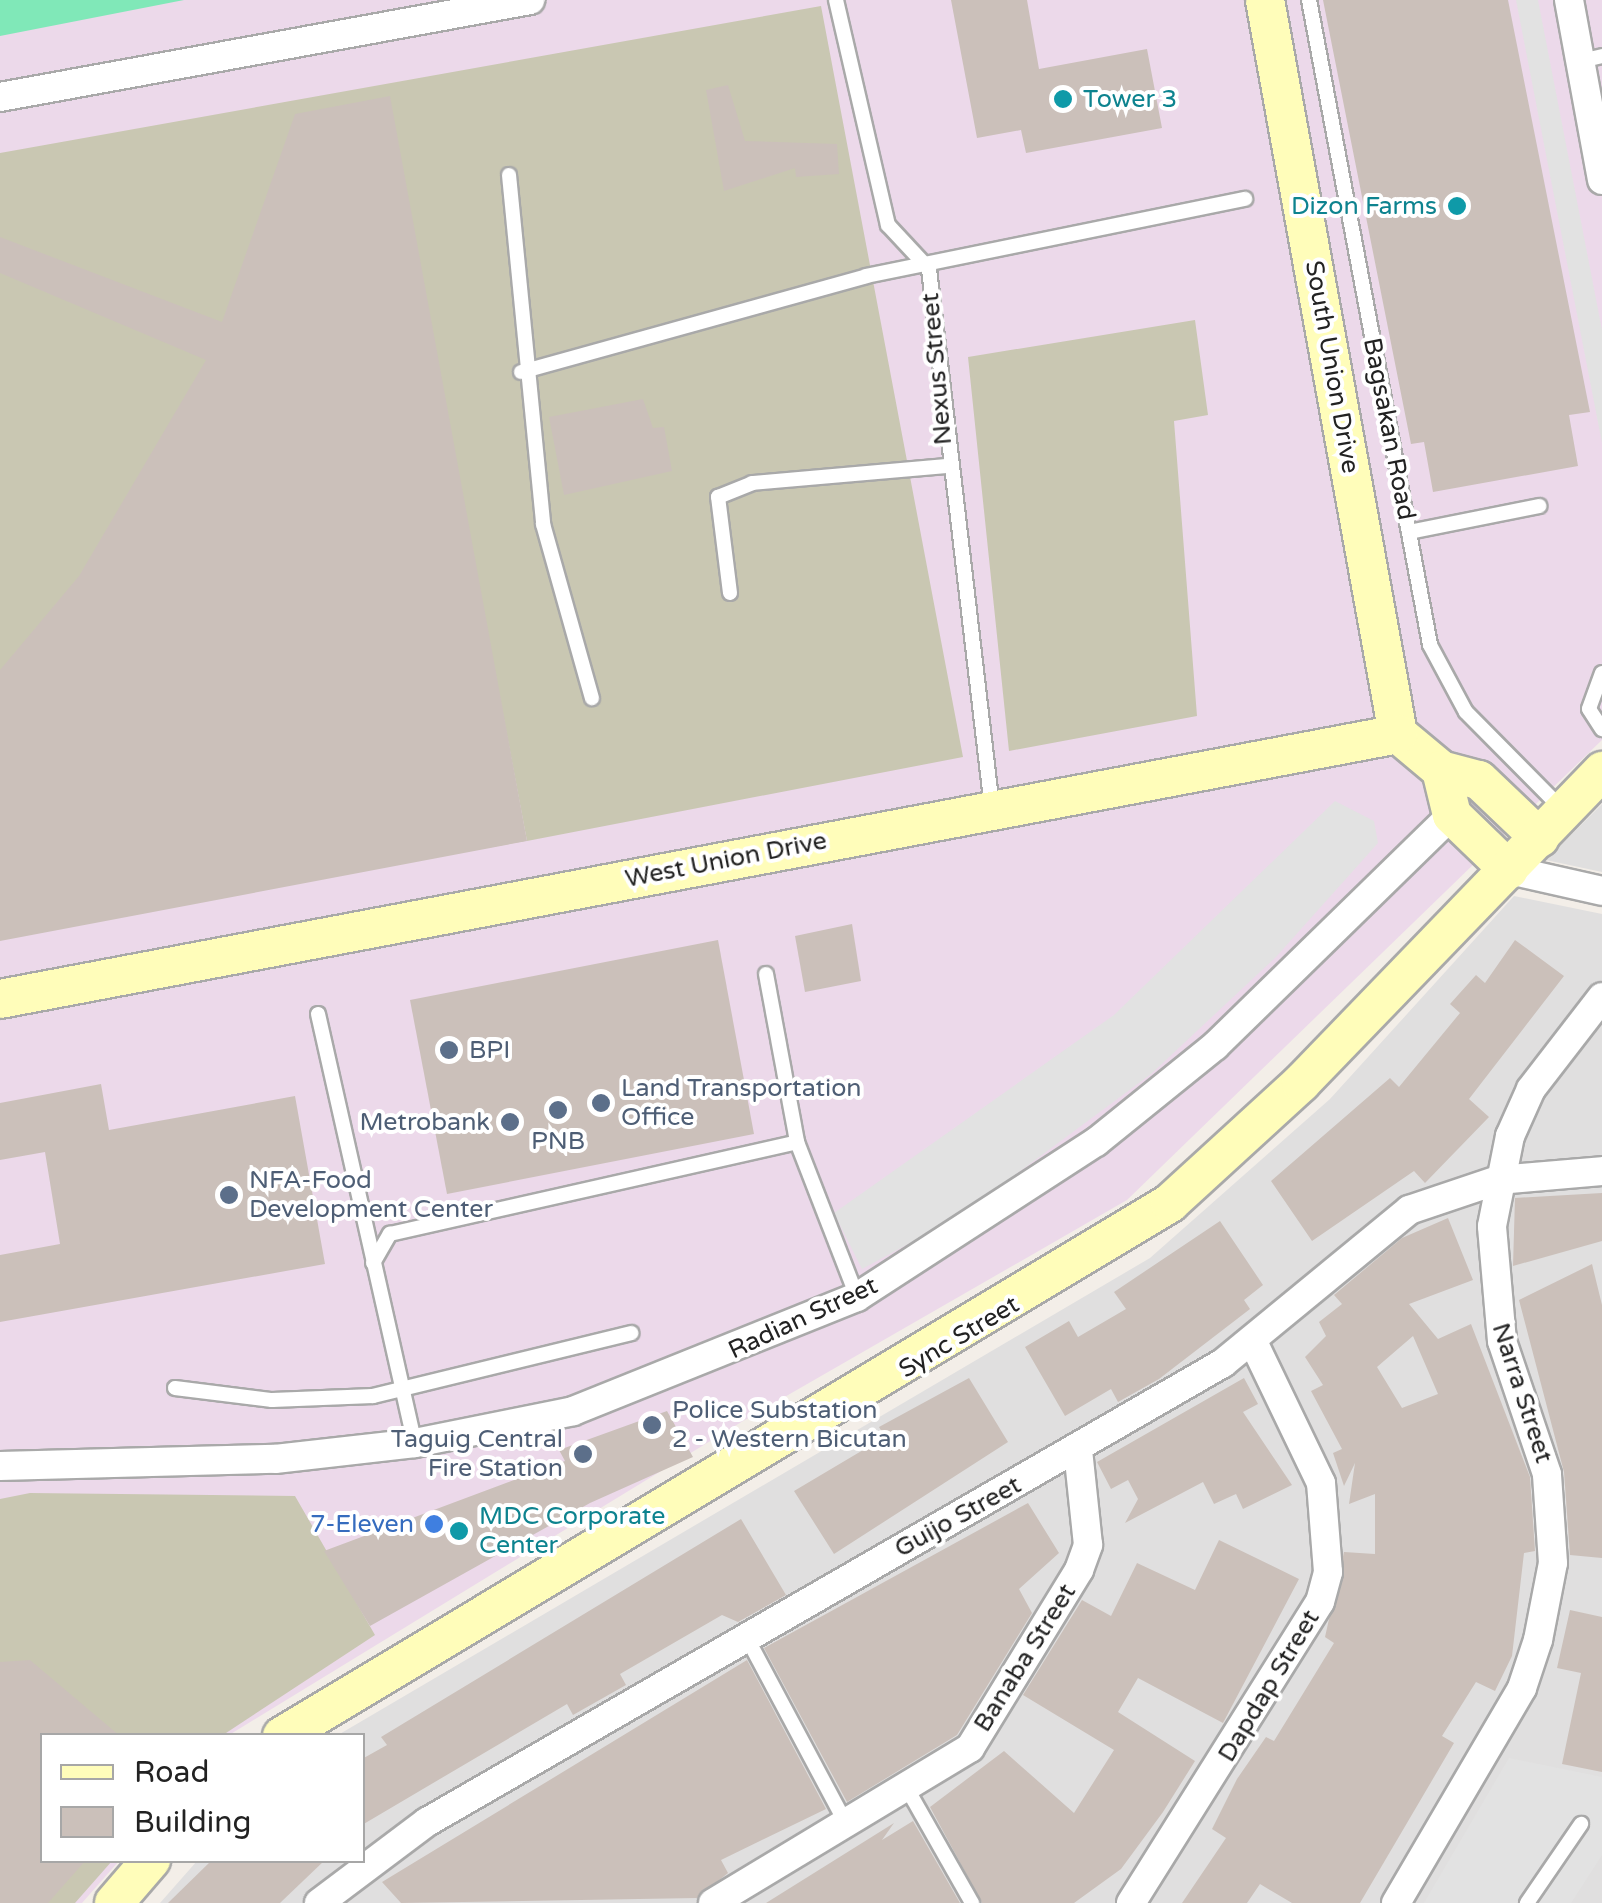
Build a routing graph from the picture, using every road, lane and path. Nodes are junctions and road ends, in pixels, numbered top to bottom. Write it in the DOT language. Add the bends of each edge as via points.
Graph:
graph roads {
  1 [pos="530,0"];
  2 [pos="836,0"];
  3 [pos="1265,0"];
  4 [pos="1309,0"];
  5 [pos="1569,0"];
  6 [pos="1591,59"];
  7 [pos="0,97"];
  8 [pos="509,175"];
  9 [pos="1602,180"];
  10 [pos="1244,200"];
  11 [pos="928,269"];
  12 [pos="521,372"];
  13 [pos="945,466"];
  14 [pos="1539,506"];
  15 [pos="1408,532"];
  16 [pos="730,593"];
  17 [pos="1602,673"];
  18 [pos="592,698"];
  19 [pos="1602,729"];
  20 [pos="1398,734"];
  21 [pos="1440,770"];
  22 [pos="1602,771"];
  23 [pos="992,809"];
  24 [pos="1452,814"];
  25 [pos="1552,825"];
  26 [pos="1509,870"];
  27 [pos="1602,891"];
  28 [pos="766,974"];
  29 [pos="1602,997"];
  30 [pos="0,999"];
  31 [pos="318,1014"];
  32 [pos="797,1142"];
  33 [pos="1602,1171"];
  34 [pos="1498,1180"];
  35 [pos="373,1263"];
  36 [pos="857,1297"];
  37 [pos="631,1332"];
  38 [pos="1253,1342"];
  39 [pos="175,1388"];
  40 [pos="403,1391"];
  41 [pos="415,1444"];
  42 [pos="1078,1450"];
  43 [pos="0,1466"];
  44 [pos="747,1638"];
  45 [pos="287,1733"];
  46 [pos="909,1792"];
  47 [pos="1580,1824"];
  48 [pos="847,1825"];
  49 [pos="148,1863"];
  50 [pos="114,1903"];
  51 [pos="319,1903"];
  52 [pos="713,1903"];
  53 [pos="972,1903"];
  54 [pos="1131,1903"];
  55 [pos="1396,1903"];
  56 [pos="1527,1903"];
  1 -- 7 [label="street"];
  2 -- 11 [label="lane, Nexus Street" via="888,224"];
  3 -- 20 [label="street, South Union Drive"];
  4 -- 15 [label="lane, Bagsakan Road"];
  5 -- 6 [label="street"];
  6 -- 9 [label="street"];
  8 -- 12 [label="lane"];
  10 -- 11 [label="lane"];
  11 -- 12 [label="lane" via="866,276"];
  11 -- 13 [label="lane, Nexus Street"];
  12 -- 18 [label="lane" via="543,524"];
  13 -- 16 [label="lane" via="752,483 718,497"];
  13 -- 23 [label="lane, Nexus Street"];
  14 -- 15 [label="lane"];
  15 -- 25 [label="lane, Bagsakan Road" via="1446,684"];
  17 -- 19 [label="lane" via="1589,709"];
  20 -- 21 [label="street"];
  20 -- 23 [label="street, West Union Drive"];
  21 -- 24 [label="street"];
  21 -- 25 [label="street" via="1479,780"];
  22 -- 25 [label="street, Sync Street"];
  23 -- 30 [label="street, West Union Drive"];
  24 -- 26 [label="street"];
  24 -- 36 [label="street, Radian Street" via="1215,1046 1096,1142"];
  25 -- 26 [label="street, Sync Street"];
  26 -- 27 [label="street"];
  26 -- 45 [label="street, Sync Street" via="1239,1144 1105,1250"];
  28 -- 32 [label="lane"];
  29 -- 34 [label="street, Narra Street" via="1532,1089"];
  31 -- 35 [label="lane"];
  32 -- 35 [label="lane" via="390,1234"];
  32 -- 36 [label="lane"];
  33 -- 34 [label="street, Guijo Street"];
  34 -- 38 [label="street, Guijo Street" via="1409,1210 1344,1254"];
  34 -- 55 [label="street, Narra Street" via="1496,1311 1548,1474 1553,1563 1522,1688"];
  35 -- 40 [label="lane"];
  36 -- 41 [label="street, Radian Street" via="573,1411"];
  37 -- 40 [label="lane"];
  38 -- 42 [label="street, Guijo Street"];
  38 -- 54 [label="street, Dapdap Street" via="1321,1482 1328,1572 1320,1602"];
  39 -- 40 [label="lane" via="272,1400"];
  40 -- 41 [label="lane"];
  41 -- 43 [label="street, Radian Street" via="294,1458"];
  42 -- 44 [label="street, Guijo Street"];
  42 -- 46 [label="street, Banaba Street" via="1088,1544 1079,1570 970,1748"];
  44 -- 48 [label="lane"];
  44 -- 51 [label="street, Guijo Street" via="427,1822"];
  46 -- 48 [label="street, Banaba Street"];
  46 -- 53 [label="lane"];
  47 -- 56 [label="lane"];
  48 -- 52 [label="street, Banaba Street"];
  49 -- 50 [label="street"];
}
